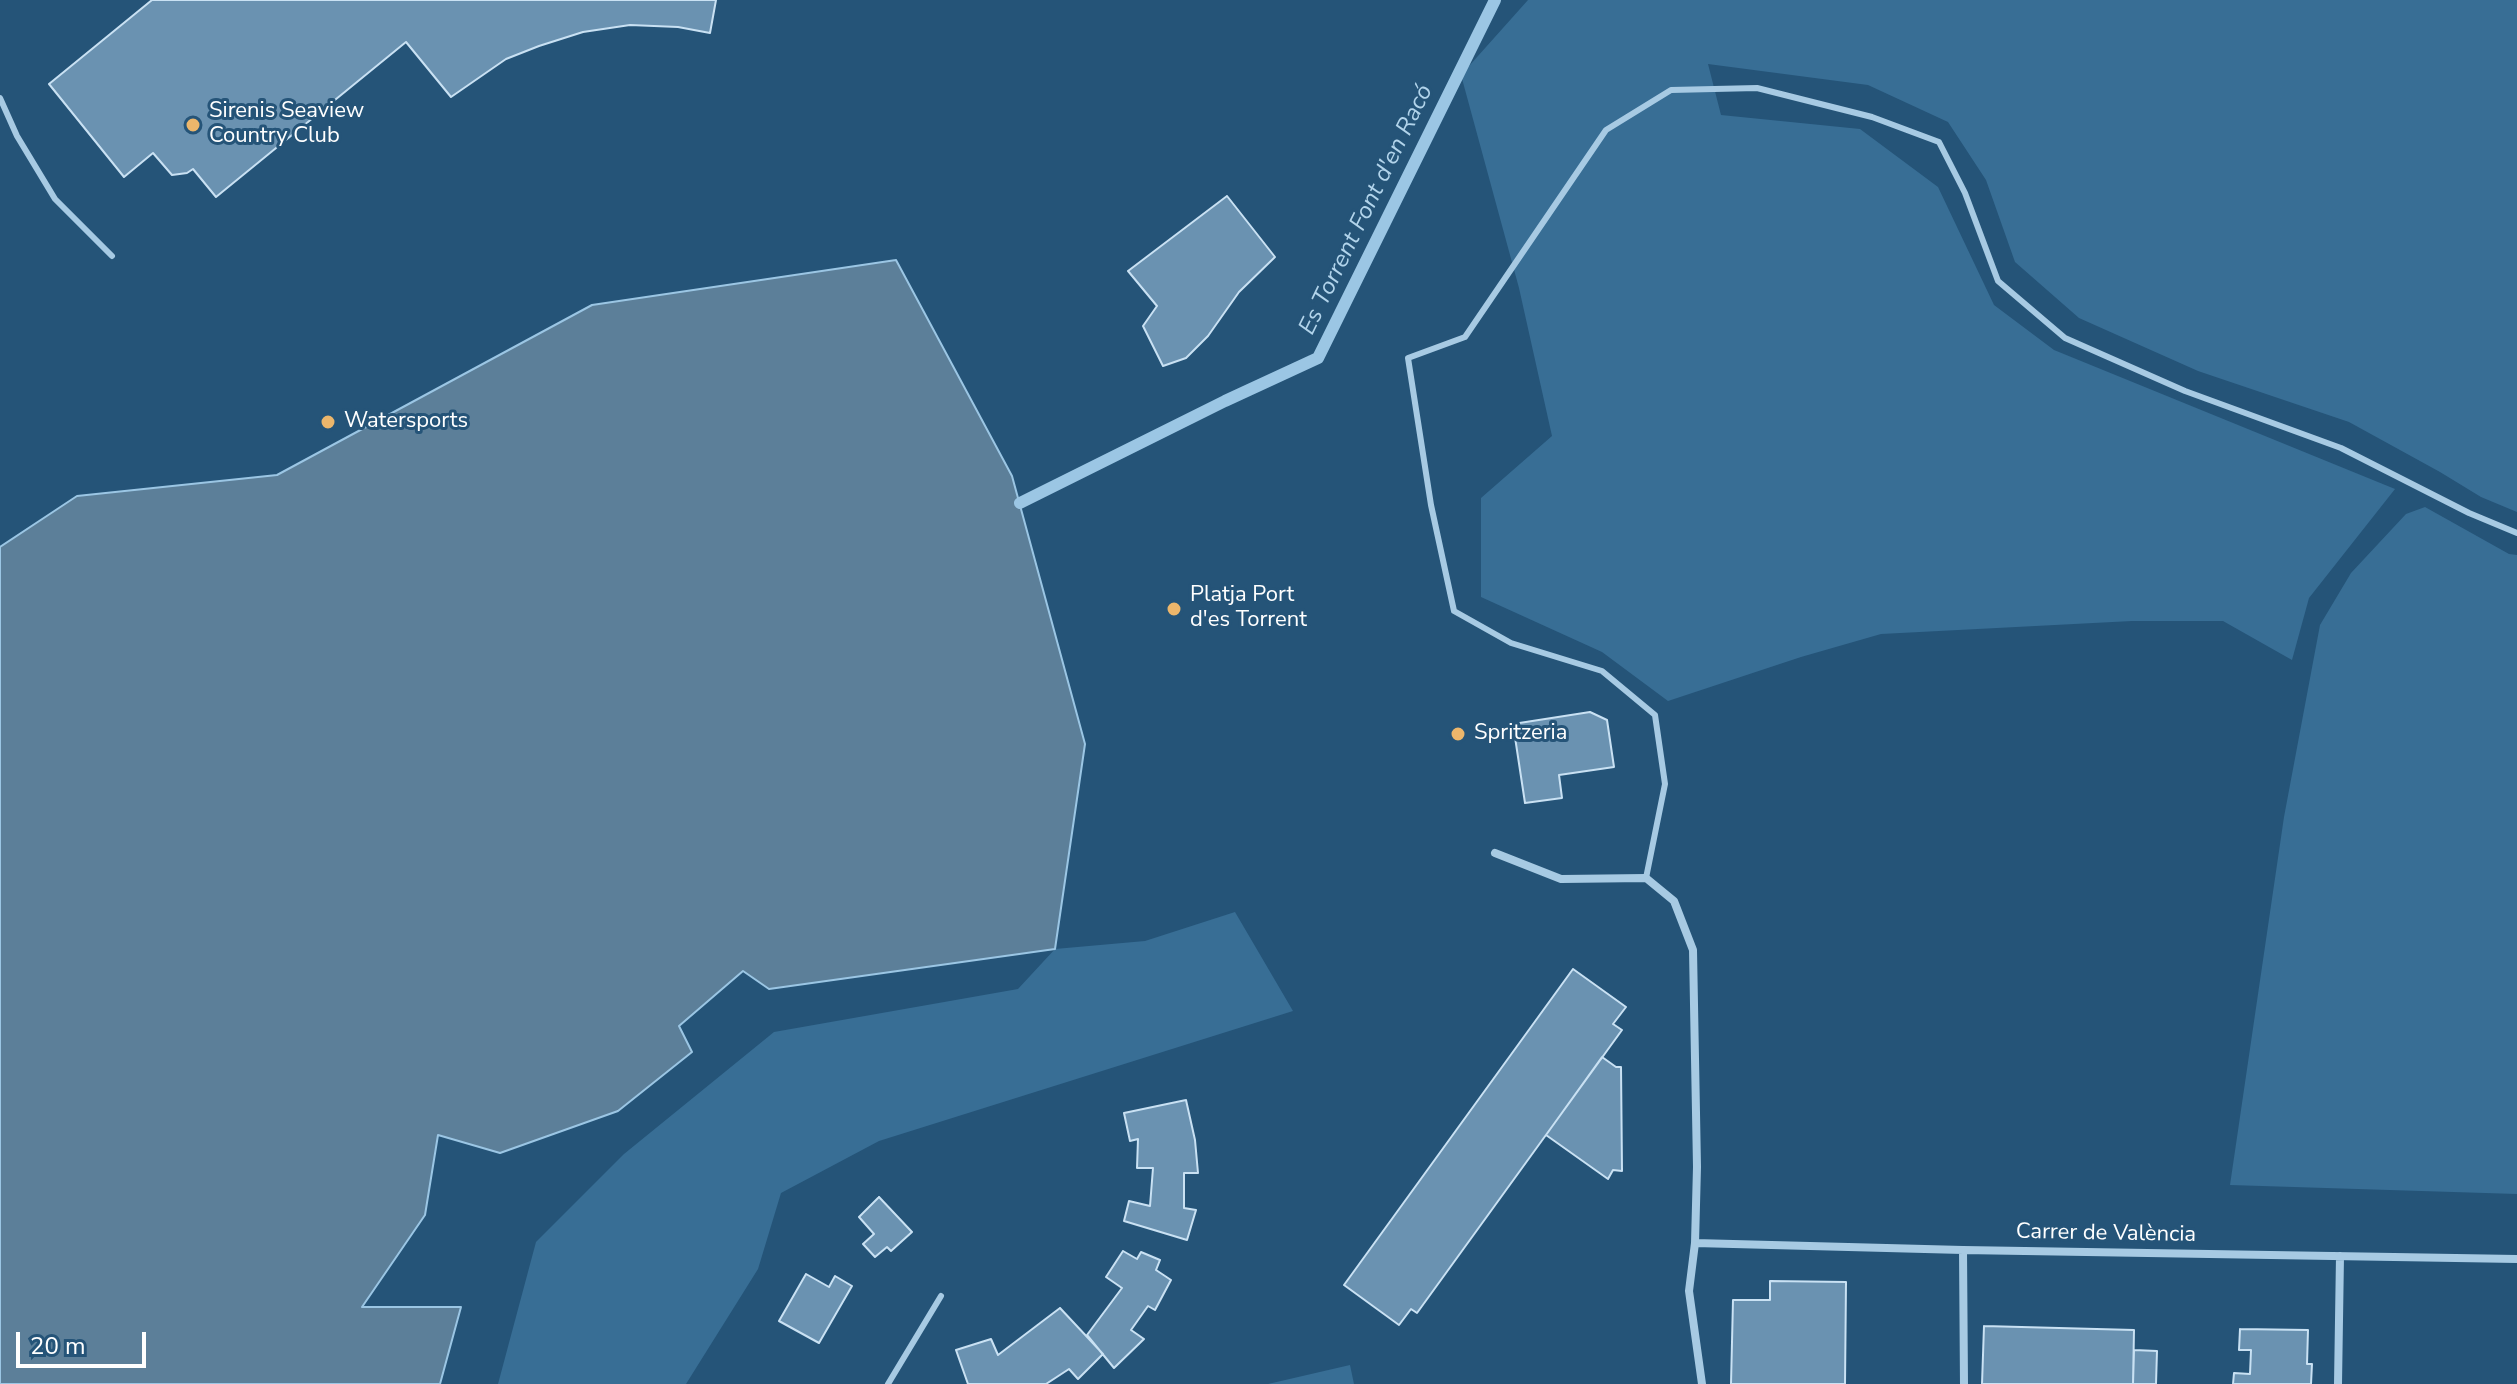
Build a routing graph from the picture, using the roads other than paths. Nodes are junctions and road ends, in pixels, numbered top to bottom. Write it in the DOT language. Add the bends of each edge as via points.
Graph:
graph roads {
  1 [pos="0,98"];
  2 [pos="112,256"];
  3 [pos="2517,533"];
  4 [pos="1495,853"];
  5 [pos="1646,878"];
  6 [pos="1695,1243"];
  7 [pos="1963,1250"];
  8 [pos="2340,1256"];
  9 [pos="2517,1259"];
  10 [pos="941,1296"];
  11 [pos="888,1384"];
  12 [pos="1702,1384"];
  13 [pos="1964,1384"];
  14 [pos="2338,1384"];
  1 -- 2 [label="lane" via="55,199"];
  3 -- 5 [label="lane" via="2341,448 2185,391 2065,338 1998,281 1965,193 1939,142 1872,117 1757,88 1671,90 1606,130 1465,337 1408,358 1454,611 1511,643 1602,671 1655,715 1665,784"];
  4 -- 5 [label="street" via="1561,879"];
  5 -- 6 [label="street" via="1674,901 1693,950"];
  6 -- 7 [label="street, Carrer de València"];
  6 -- 12 [label="street" via="1689,1291"];
  7 -- 8 [label="street, Carrer de València"];
  7 -- 13 [label="street"];
  8 -- 9 [label="street, Carrer de València"];
  8 -- 14 [label="street"];
  10 -- 11 [label="lane"];
}
